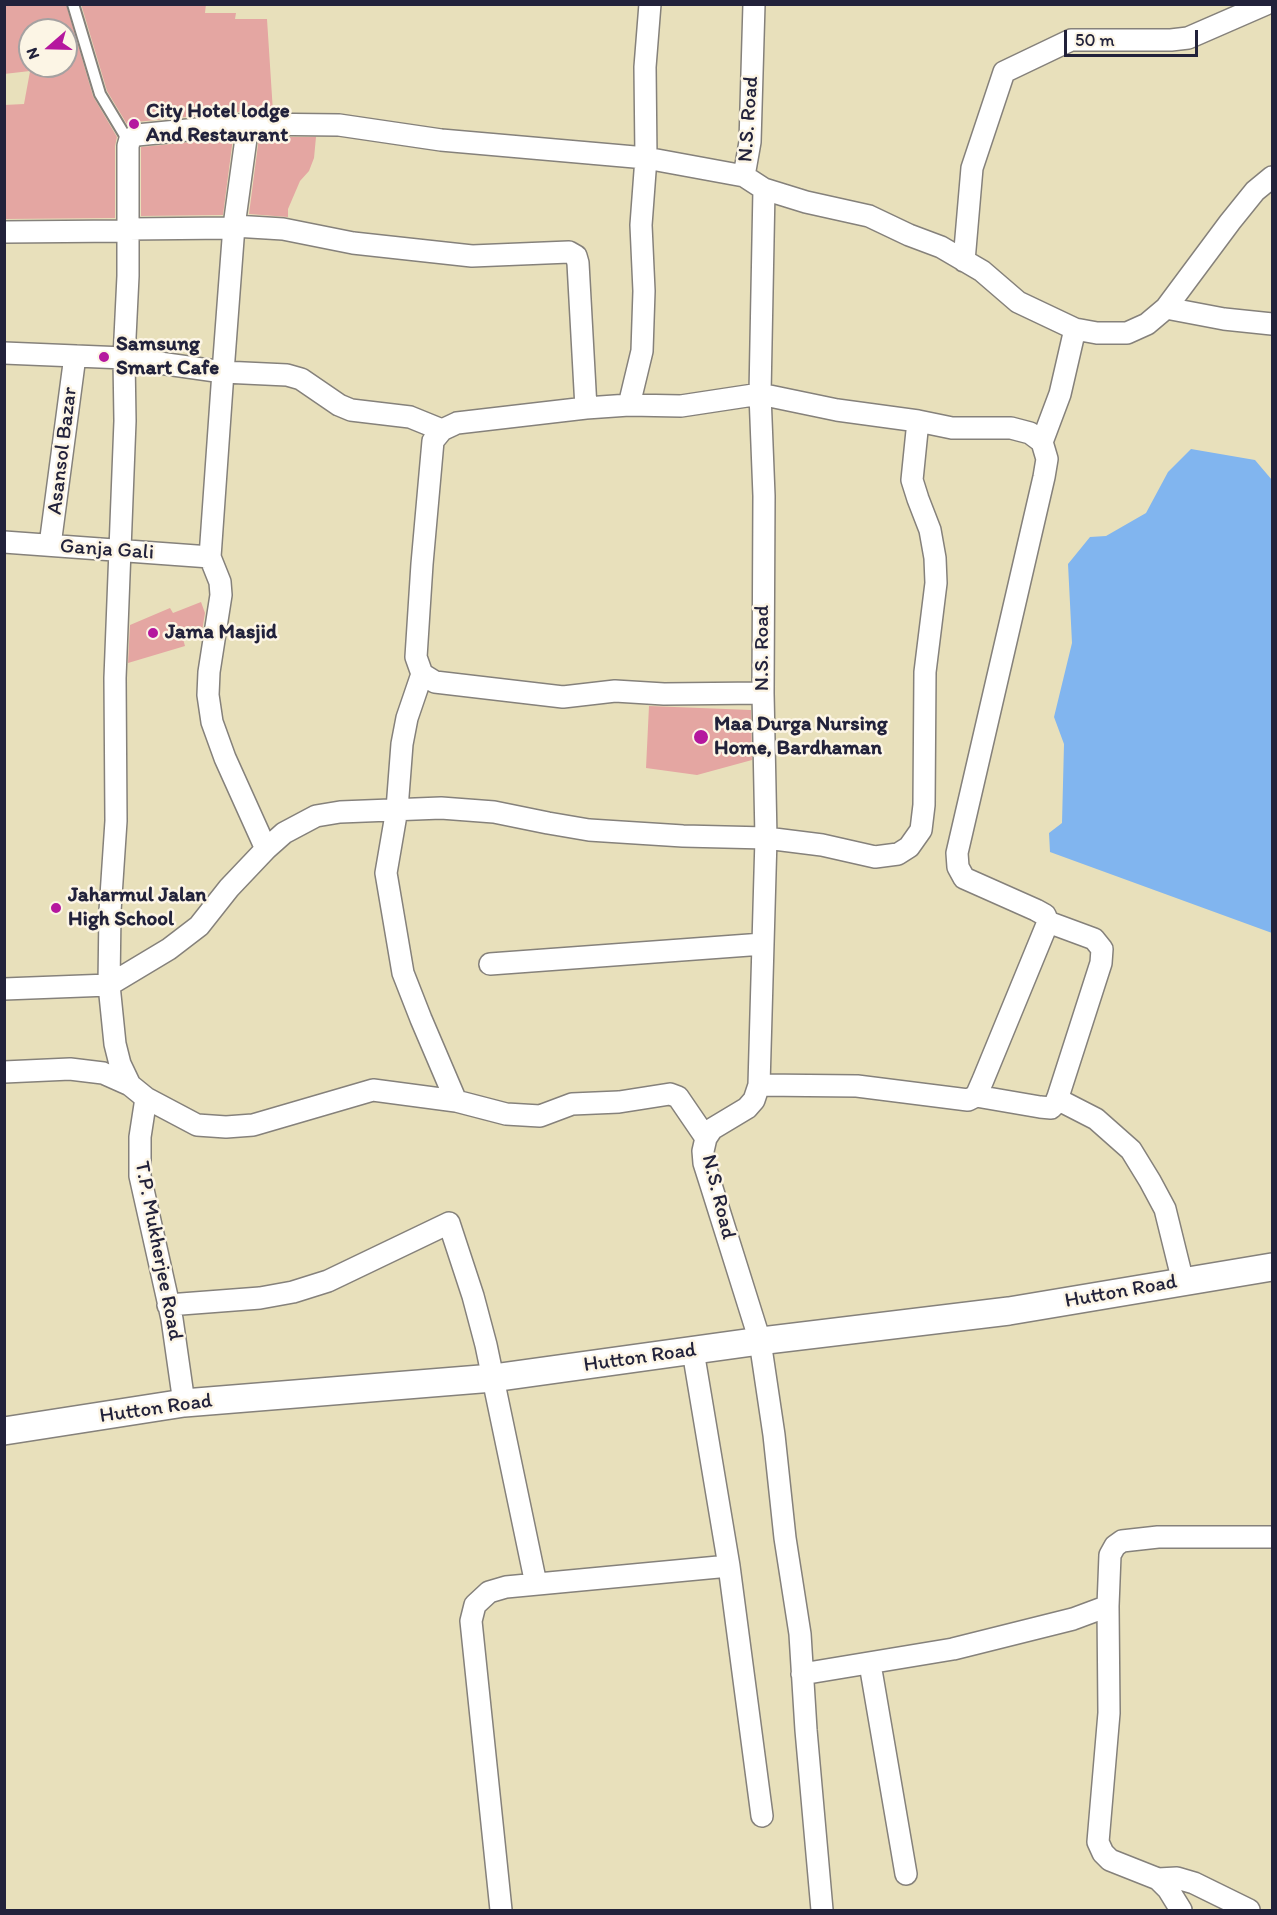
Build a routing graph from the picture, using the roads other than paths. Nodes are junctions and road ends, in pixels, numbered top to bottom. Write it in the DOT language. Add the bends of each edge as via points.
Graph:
graph roads {
  1 [pos="73,4"];
  2 [pos="650,4"];
  3 [pos="754,4"];
  4 [pos="1266,4"];
  5 [pos="248,124"];
  6 [pos="130,138"];
  7 [pos="646,158"];
  8 [pos="744,176"];
  9 [pos="1272,177"];
  10 [pos="764,189"];
  11 [pos="234,226"];
  12 [pos="128,229"];
  13 [pos="4,232"];
  14 [pos="964,261"];
  15 [pos="1166,308"];
  16 [pos="1272,324"];
  17 [pos="1075,329"];
  18 [pos="4,353"];
  19 [pos="75,356"];
  20 [pos="124,358"];
  21 [pos="223,372"];
  22 [pos="760,394"];
  23 [pos="629,405"];
  24 [pos="586,408"];
  25 [pos="918,421"];
  26 [pos="442,430"];
  27 [pos="1042,442"];
  28 [pos="4,542"];
  29 [pos="50,545"];
  30 [pos="119,551"];
  31 [pos="210,557"];
  32 [pos="422,674"];
  33 [pos="763,693"];
  34 [pos="397,809"];
  35 [pos="766,838"];
  36 [pos="266,849"];
  37 [pos="1048,922"];
  38 [pos="763,944"];
  39 [pos="490,964"];
  40 [pos="109,985"];
  41 [pos="4,989"];
  42 [pos="4,1072"];
  43 [pos="759,1085"];
  44 [pos="138,1092"];
  45 [pos="976,1096"];
  46 [pos="1058,1099"];
  47 [pos="456,1101"];
  48 [pos="706,1138"];
  49 [pos="1272,1268"];
  50 [pos="1183,1282"];
  51 [pos="168,1305"];
  52 [pos="760,1341"];
  53 [pos="693,1351"];
  54 [pos="493,1378"];
  55 [pos="184,1403"];
  56 [pos="4,1431"];
  57 [pos="1272,1537"];
  58 [pos="729,1566"];
  59 [pos="536,1584"];
  60 [pos="1108,1606"];
  61 [pos="870,1664"];
  62 [pos="802,1674"];
  63 [pos="762,1816"];
  64 [pos="906,1874"];
  65 [pos="1158,1879"];
  66 [pos="501,1911"];
  67 [pos="822,1911"];
  68 [pos="1181,1911"];
  69 [pos="1249,1911"];
  1 -- 6 [label="lane" via="100,94"];
  2 -- 7 [label="street" via="645,67"];
  3 -- 8 [label="street, N.S. Road" via="750,142"];
  4 -- 14 [label="street" via="1188,39 1071,40 1004,72 972,168"];
  5 -- 6 [label="street"];
  5 -- 7 [label="street" via="339,125 452,141"];
  5 -- 11 [label="street"];
  6 -- 12 [label="street"];
  7 -- 8 [label="street"];
  7 -- 23 [label="street" via="641,225 642,351"];
  8 -- 10 [label="street, N.S. Road"];
  9 -- 15 [label="street" via="1255,191"];
  10 -- 14 [label="street" via="869,216"];
  10 -- 22 [label="street, N.S. Road"];
  11 -- 12 [label="street"];
  11 -- 21 [label="street"];
  11 -- 24 [label="street" via="283,229 353,243 472,256 569,252 576,256"];
  12 -- 13 [label="street"];
  12 -- 20 [label="street"];
  14 -- 17 [label="street" via="1018,302"];
  15 -- 16 [label="street"];
  15 -- 17 [label="street" via="1147,324 1127,333"];
  17 -- 27 [label="street" via="1060,394"];
  18 -- 19 [label="street"];
  19 -- 20 [label="street"];
  19 -- 29 [label="street, Asansol Bazar"];
  20 -- 21 [label="street"];
  20 -- 30 [label="street"];
  21 -- 26 [label="street" via="287,375 301,379 351,410 410,417"];
  21 -- 31 [label="street"];
  22 -- 23 [label="street" via="681,406"];
  22 -- 25 [label="street"];
  22 -- 33 [label="street, N.S. Road"];
  23 -- 24 [label="street"];
  24 -- 26 [label="street" via="457,423"];
  25 -- 27 [label="street" via="952,428 1011,428 1030,433"];
  25 -- 35 [label="street" via="912,480 930,530 936,567 925,672 921,830 909,847 898,854 875,857"];
  26 -- 32 [label="street" via="433,441 424,541 416,657"];
  27 -- 37 [label="street" via="1047,459 1044,477 957,853 964,878 1036,910"];
  28 -- 29 [label="street, Ganja Gali"];
  29 -- 30 [label="street, Ganja Gali"];
  30 -- 31 [label="street, Ganja Gali"];
  30 -- 40 [label="street" via="116,821"];
  31 -- 36 [label="street" via="221,595 209,672 212,722"];
  32 -- 33 [label="street" via="435,682 563,697 615,691"];
  32 -- 34 [label="street" via="402,744"];
  33 -- 35 [label="street, N.S. Road"];
  34 -- 35 [label="street" via="494,812 589,830"];
  34 -- 36 [label="street" via="316,816 284,833"];
  34 -- 47 [label="street" via="386,873 403,973"];
  35 -- 38 [label="street, N.S. Road"];
  36 -- 40 [label="street" via="199,926"];
  37 -- 45 [label="street"];
  37 -- 46 [label="street" via="1094,939 1102,949"];
  38 -- 39 [label="street"];
  38 -- 43 [label="street, N.S. Road"];
  40 -- 41 [label="street"];
  40 -- 44 [label="street" via="120,1064"];
  42 -- 44 [label="street" via="70,1069 103,1073"];
  43 -- 45 [label="street" via="857,1086 968,1100"];
  43 -- 48 [label="street, N.S. Road" via="747,1108 712,1129"];
  44 -- 47 [label="street" via="197,1125 226,1127 253,1125 373,1090"];
  44 -- 51 [label="street, T.P. Mukherjee Road" via="140,1176"];
  45 -- 46 [label="street" via="1051,1108"];
  46 -- 50 [label="street" via="1096,1119 1131,1150 1165,1209"];
  47 -- 48 [label="street" via="506,1114 540,1116 572,1104 670,1094 678,1096"];
  48 -- 52 [label="street, N.S. Road" via="704,1163"];
  49 -- 50 [label="street, Hutton Road"];
  50 -- 52 [label="street, Hutton Road" via="1009,1311"];
  51 -- 54 [label="street" via="293,1292 328,1281 448,1223 473,1296"];
  51 -- 55 [label="street, T.P. Mukherjee Road"];
  52 -- 53 [label="street, Hutton Road"];
  52 -- 62 [label="street, N.S. Road" via="800,1634"];
  53 -- 54 [label="street, Hutton Road"];
  53 -- 58 [label="street"];
  54 -- 55 [label="street, Hutton Road"];
  54 -- 59 [label="street"];
  55 -- 56 [label="street, Hutton Road"];
  57 -- 60 [label="street" via="1158,1537 1122,1541 1110,1555"];
  58 -- 59 [label="street"];
  58 -- 63 [label="street"];
  59 -- 66 [label="street" via="489,1592 475,1605 471,1621"];
  60 -- 61 [label="street" via="1073,1619 964,1646"];
  60 -- 65 [label="street" via="1109,1713 1098,1842 1110,1860"];
  61 -- 62 [label="street"];
  61 -- 64 [label="street"];
  62 -- 67 [label="street, N.S. Road"];
  65 -- 68 [label="street"];
  65 -- 69 [label="street" via="1177,1878 1194,1883"];
}
